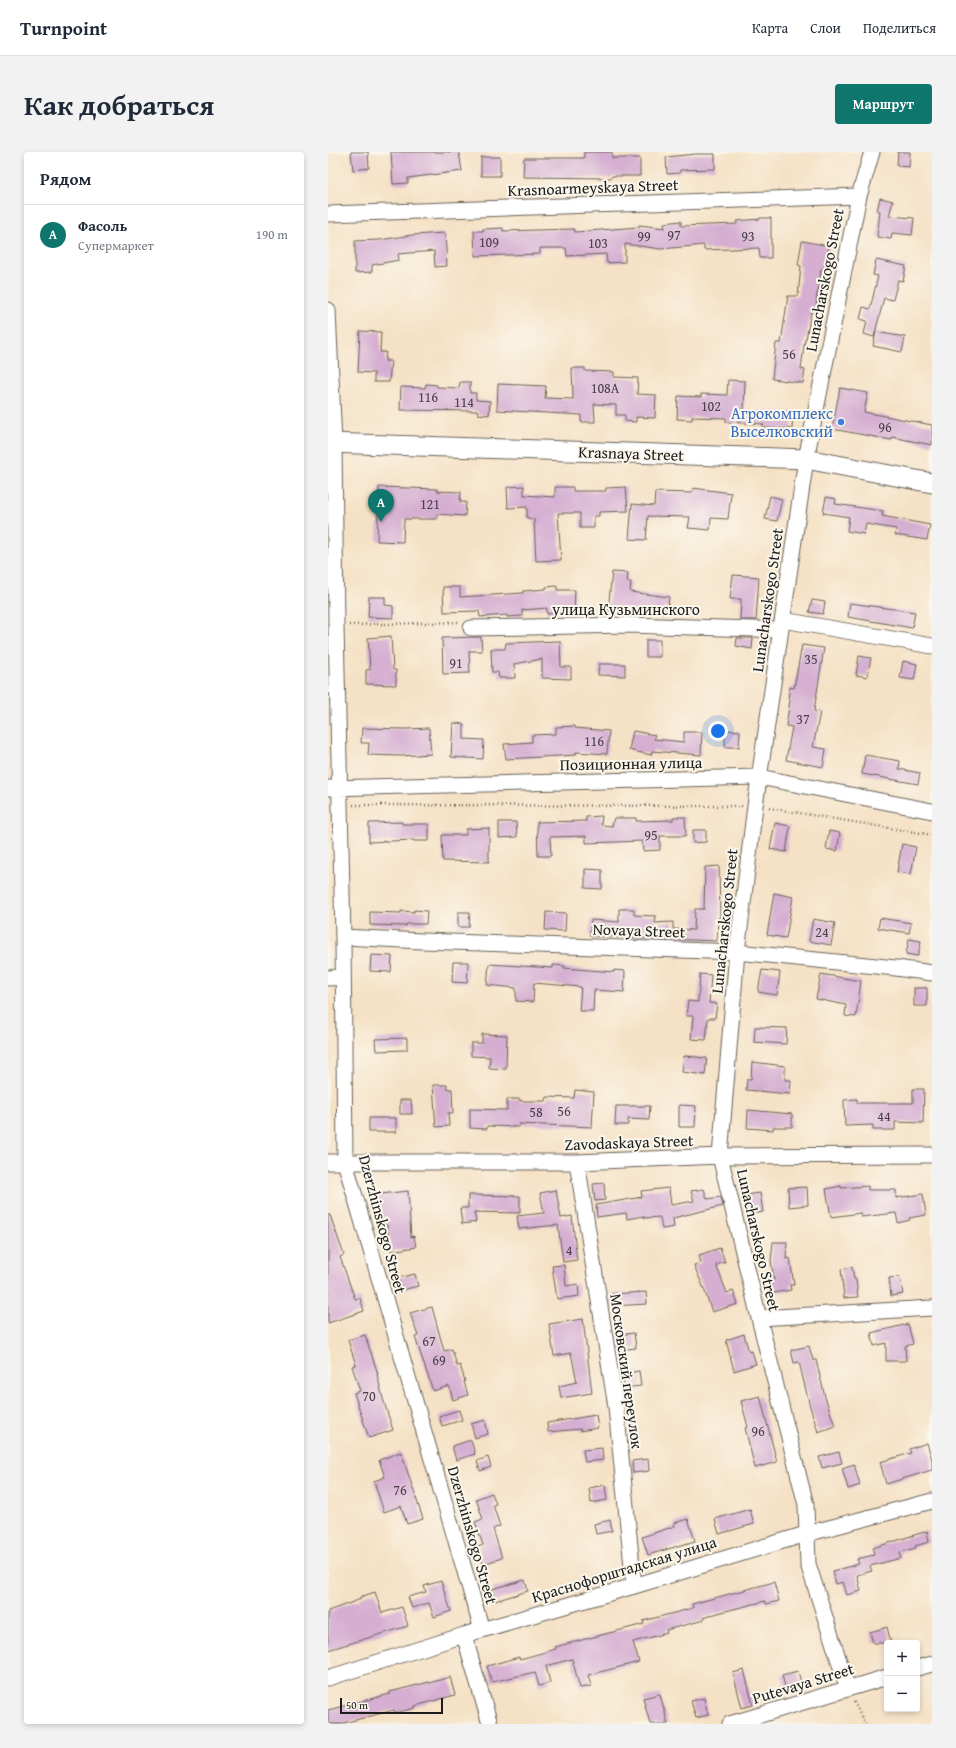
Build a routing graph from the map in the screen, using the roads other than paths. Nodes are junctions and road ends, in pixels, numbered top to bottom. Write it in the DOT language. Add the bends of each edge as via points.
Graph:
graph roads {
  1 [pos="872,152"];
  2 [pos="859,196"];
  3 [pos="328,214"];
  4 [pos="328,310"];
  5 [pos="331,443"];
  6 [pos="806,459"];
  7 [pos="932,483"];
  8 [pos="782,625"];
  9 [pos="333,627"];
  10 [pos="471,628"];
  11 [pos="932,646"];
  12 [pos="759,777"];
  13 [pos="334,788"];
  14 [pos="932,811"];
  15 [pos="343,937"];
  16 [pos="738,952"];
  17 [pos="932,973"];
  18 [pos="335,977"];
  19 [pos="932,1155"];
  20 [pos="720,1156"];
  21 [pos="328,1162"];
  22 [pos="345,1162"];
  23 [pos="577,1162"];
  24 [pos="932,1308"];
  25 [pos="759,1318"];
  26 [pos="932,1501"];
  27 [pos="806,1534"];
  28 [pos="634,1586"];
  29 [pos="482,1630"];
  30 [pos="464,1635"];
  31 [pos="932,1664"];
  32 [pos="920,1667"];
  33 [pos="328,1678"];
  34 [pos="884,1678"];
  35 [pos="848,1689"];
  36 [pos="490,1724"];
  37 [pos="730,1724"];
  1 -- 2 [label="street, Lunacharskogo Street"];
  2 -- 3 [label="street, Krasnoarmeyskaya Street"];
  2 -- 6 [label="street, Lunacharskogo Street"];
  4 -- 5 [label="street, Dzerzhinskogo Street"];
  5 -- 6 [label="main road, Krasnaya Street"];
  5 -- 9 [label="street, Dzerzhinskogo Street"];
  6 -- 7 [label="main road, Krasnaya Street"];
  6 -- 8 [label="street, Lunacharskogo Street"];
  8 -- 10 [label="street, улица Кузьминского" via="629,624"];
  8 -- 11 [label="street, улица Кузьминского"];
  8 -- 12 [label="street, Lunacharskogo Street"];
  9 -- 13 [label="street, Dzerzhinskogo Street"];
  12 -- 13 [label="street, Позиционная улица"];
  12 -- 14 [label="street, Позиционная улица"];
  12 -- 16 [label="street, Lunacharskogo Street"];
  13 -- 15 [label="street, Dzerzhinskogo Street" via="341,805"];
  15 -- 16 [label="street, Novaya Street"];
  15 -- 18 [label="street, Dzerzhinskogo Street"];
  16 -- 17 [label="street, Novaya Street"];
  16 -- 20 [label="street, Lunacharskogo Street"];
  18 -- 22 [label="street, Dzerzhinskogo Street"];
  19 -- 20 [label="street, Zavodaskaya Street"];
  20 -- 23 [label="street, Zavodaskaya Street"];
  20 -- 25 [label="street, Lunacharskogo Street"];
  21 -- 22 [label="street, Zavodaskaya Street"];
  22 -- 23 [label="street, Zavodaskaya Street"];
  22 -- 29 [label="street, Dzerzhinskogo Street"];
  23 -- 28 [label="street, Московский переулок" via="616,1407"];
  24 -- 25 [label="street"];
  25 -- 27 [label="street, Lunacharskogo Street" via="806,1505"];
  26 -- 27 [label="street, Краснофорштадская улица"];
  27 -- 28 [label="street, Краснофорштадская улица"];
  27 -- 35 [label="street, Lunacharskogo Street" via="808,1564"];
  28 -- 29 [label="street, Краснофорштадская улица"];
  29 -- 30 [label="street, Краснофорштадская улица"];
  30 -- 33 [label="street, Краснофорштадская улица"];
  30 -- 36 [label="street"];
  31 -- 32 [label="street"];
  34 -- 35 [label="street, Putevaya Street"];
  35 -- 37 [label="street, Putevaya Street"];
}
